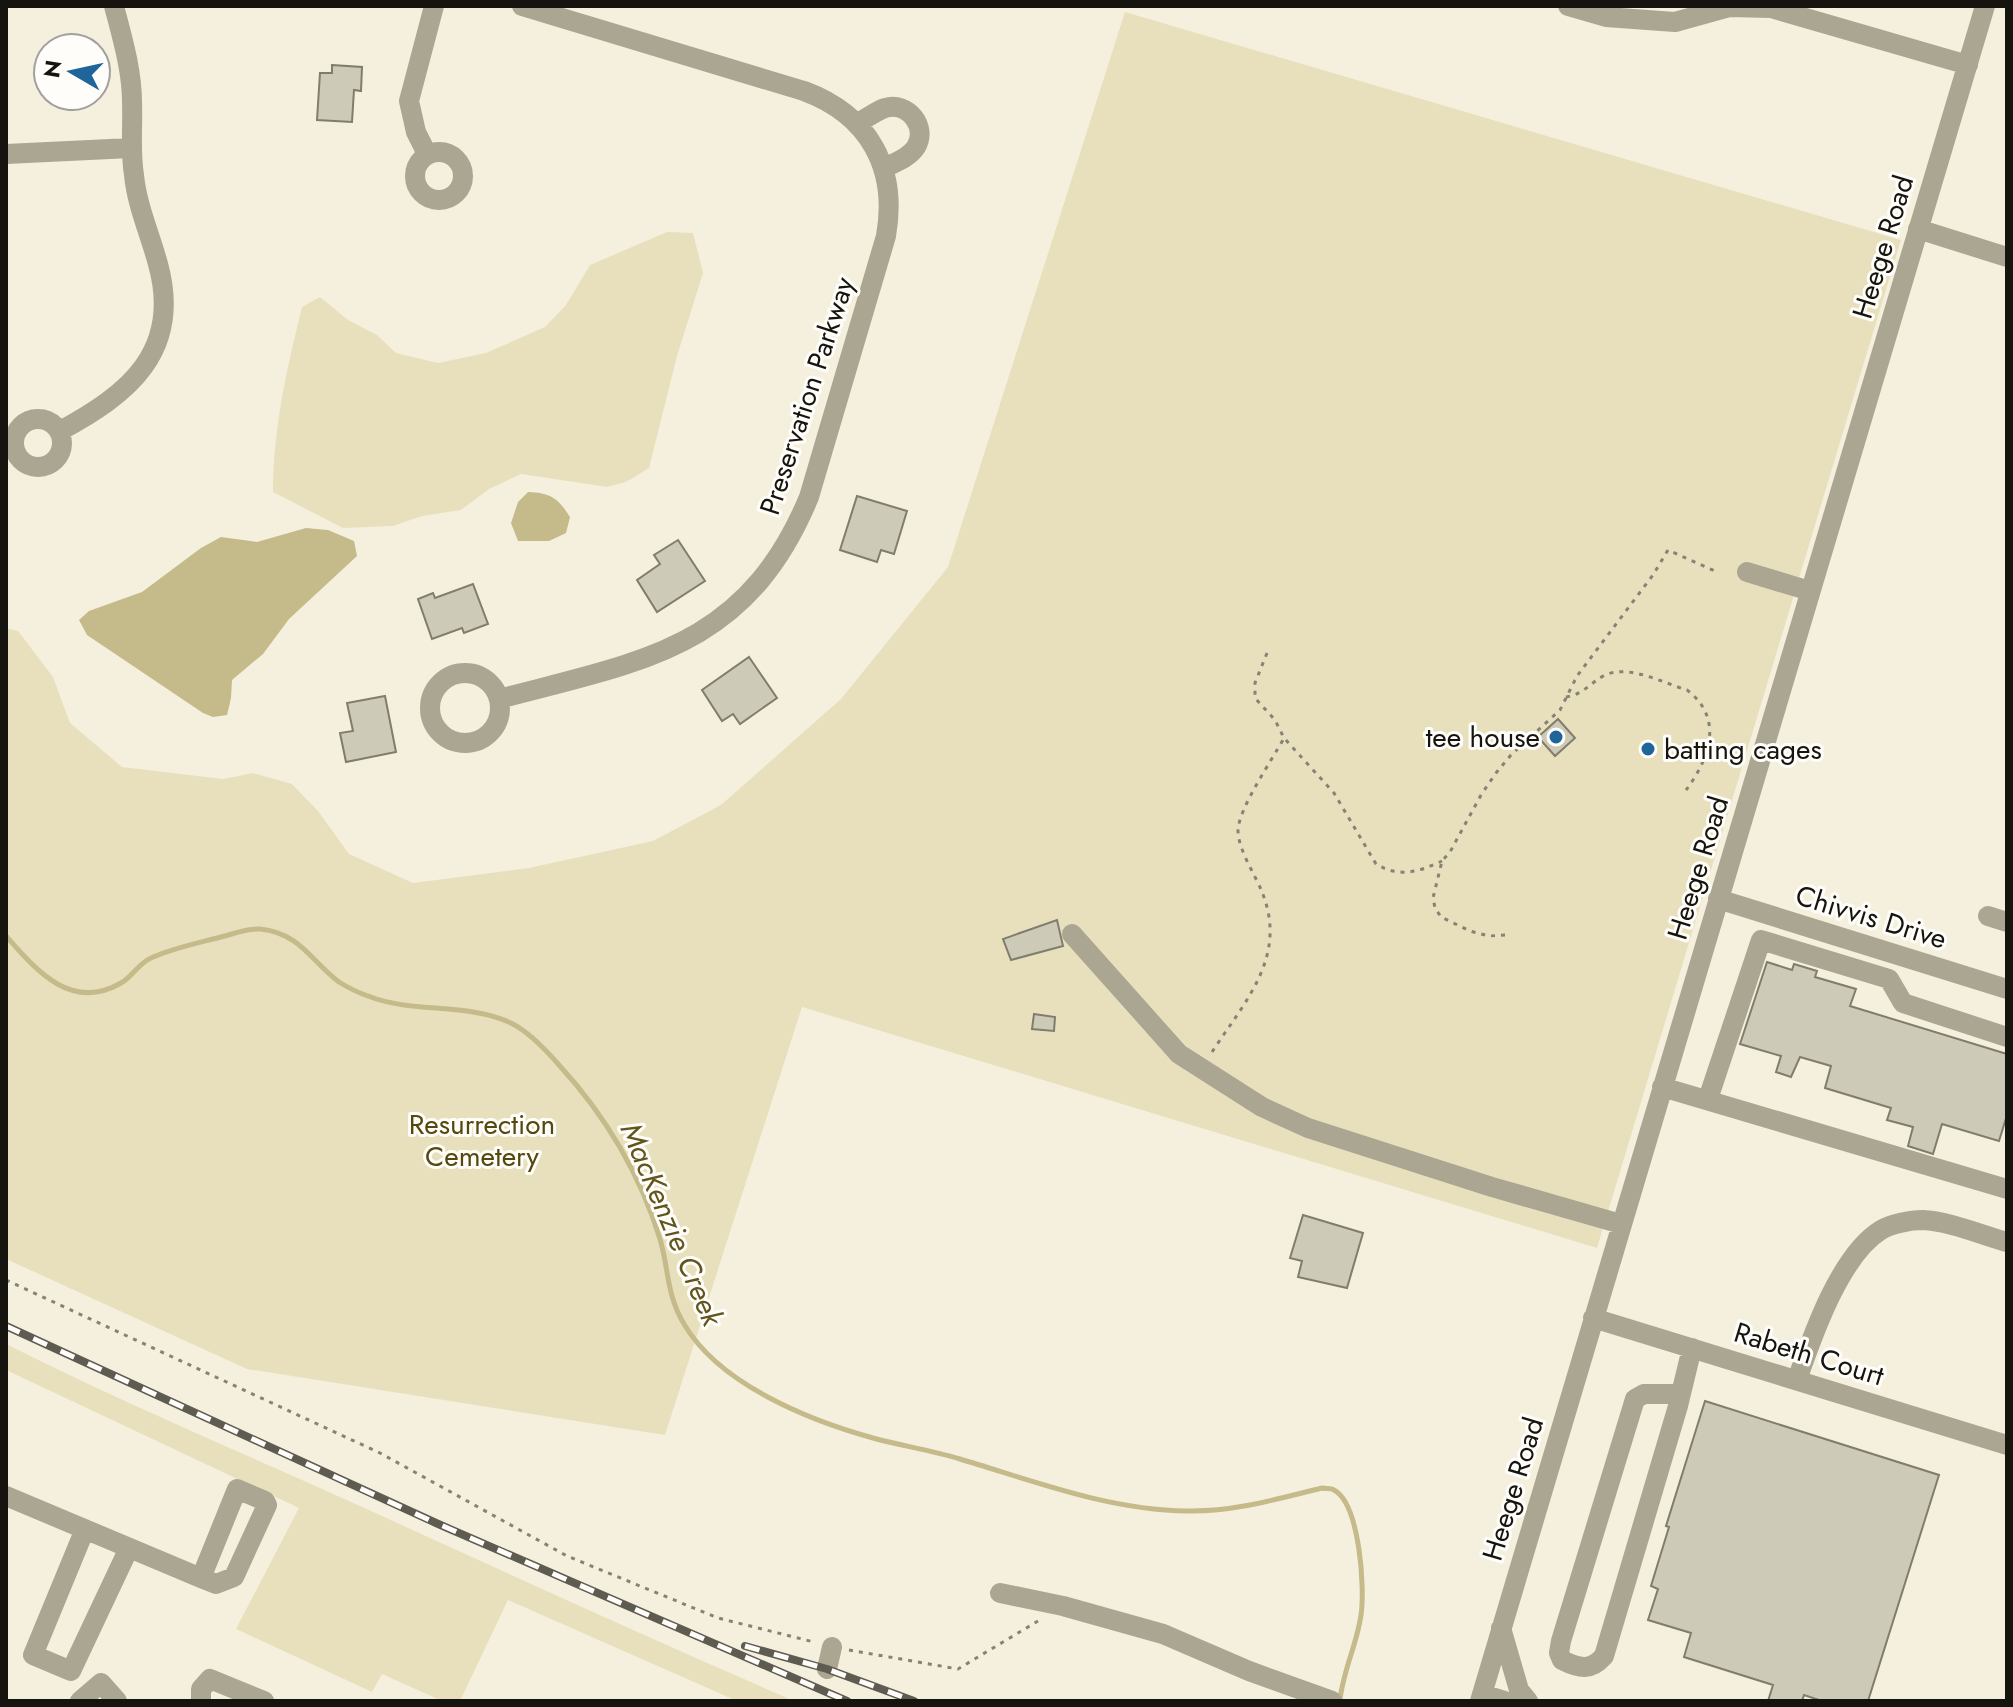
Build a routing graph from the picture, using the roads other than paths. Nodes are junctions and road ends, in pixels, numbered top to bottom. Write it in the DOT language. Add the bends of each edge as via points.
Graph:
graph roads {
  1 [pos="114,6"];
  2 [pos="434,6"];
  3 [pos="522,6"];
  4 [pos="1568,6"];
  5 [pos="1729,6"];
  6 [pos="1985,6"];
  7 [pos="1968,65"];
  8 [pos="857,123"];
  9 [pos="131,148"];
  10 [pos="6,154"];
  11 [pos="427,154"];
  12 [pos="884,168"];
  13 [pos="1918,229"];
  14 [pos="2007,257"];
  15 [pos="60,431"];
  16 [pos="1747,572"];
  17 [pos="1810,591"];
  18 [pos="499,699"];
  19 [pos="1718,899"];
  20 [pos="1072,934"];
  21 [pos="1901,956"];
  22 [pos="1889,979"];
  23 [pos="2007,989"];
  24 [pos="2007,1037"];
  25 [pos="1662,1087"];
  26 [pos="1708,1099"];
  27 [pos="2007,1189"];
  28 [pos="1621,1224"];
  29 [pos="2007,1242"];
  30 [pos="1593,1318"];
  31 [pos="1692,1348"];
  32 [pos="1797,1380"];
  33 [pos="1681,1394"];
  34 [pos="2007,1445"];
  35 [pos="6,1496"];
  36 [pos="85,1529"];
  37 [pos="129,1548"];
  38 [pos="201,1578"];
  39 [pos="1000,1593"];
  40 [pos="1501,1628"];
  41 [pos="832,1647"];
  42 [pos="827,1669"];
  43 [pos="1481,1698"];
  44 [pos="80,1701"];
  45 [pos="117,1701"];
  46 [pos="201,1701"];
  47 [pos="264,1701"];
  48 [pos="1331,1701"];
  49 [pos="1505,1701"];
  50 [pos="1528,1701"];
  1 -- 9 [label="street" via="133,100"];
  2 -- 11 [label="street" via="409,101"];
  3 -- 8 [label="street, Preservation Parkway" via="804,91 832,103"];
  4 -- 5 [label="street" via="1606,17 1675,22"];
  5 -- 7 [label="street" via="1771,8"];
  6 -- 7 [label="street, Heege Road"];
  7 -- 13 [label="street, Heege Road"];
  8 -- 12 [label="street, Preservation Parkway"];
  8 -- 12 [label="street" via="898,107 917,122 916,147"];
  9 -- 10 [label="street"];
  9 -- 15 [label="street" via="140,210 159,266 163,317 147,366 110,401"];
  12 -- 18 [label="street, Preservation Parkway" via="890,201 886,236 809,497 773,566 743,600 679,643 623,666"];
  13 -- 14 [label="street"];
  13 -- 17 [label="street, Heege Road"];
  16 -- 17 [label="street"];
  17 -- 19 [label="street, Heege Road"];
  19 -- 21 [label="street, Chivvis Drive"];
  19 -- 25 [label="street, Heege Road"];
  20 -- 28 [label="street" via="1179,1054 1262,1107 1308,1128"];
  21 -- 22 [label="street"];
  21 -- 23 [label="street, Chivvis Drive"];
  22 -- 24 [label="street" via="1903,1003"];
  22 -- 26 [label="street" via="1761,940"];
  25 -- 26 [label="street"];
  25 -- 28 [label="street, Heege Road"];
  26 -- 27 [label="street"];
  28 -- 30 [label="street, Heege Road"];
  29 -- 32 [label="street" via="1923,1220 1880,1230 1857,1254 1822,1309"];
  30 -- 31 [label="street, Rabeth Court"];
  30 -- 40 [label="street, Heege Road"];
  31 -- 32 [label="street, Rabeth Court"];
  31 -- 33 [label="street"];
  32 -- 34 [label="street, Rabeth Court"];
  33 -- 33 [label="street" via="1604,1656 1587,1669 1576,1667 1562,1660 1561,1641 1635,1399"];
  35 -- 36 [label="street"];
  36 -- 37 [label="street"];
  36 -- 37 [label="street" via="33,1655 58,1666 71,1671"];
  37 -- 38 [label="street"];
  39 -- 48 [label="street" via="1163,1634"];
  40 -- 43 [label="street, Heege Road"];
  40 -- 50 [label="street" via="1519,1690"];
  41 -- 42 [label="street"];
  43 -- 49 [label="street"];
  44 -- 45 [label="street" via="101,1683"];
  46 -- 47 [label="street" via="201,1689 210,1679"];
}
